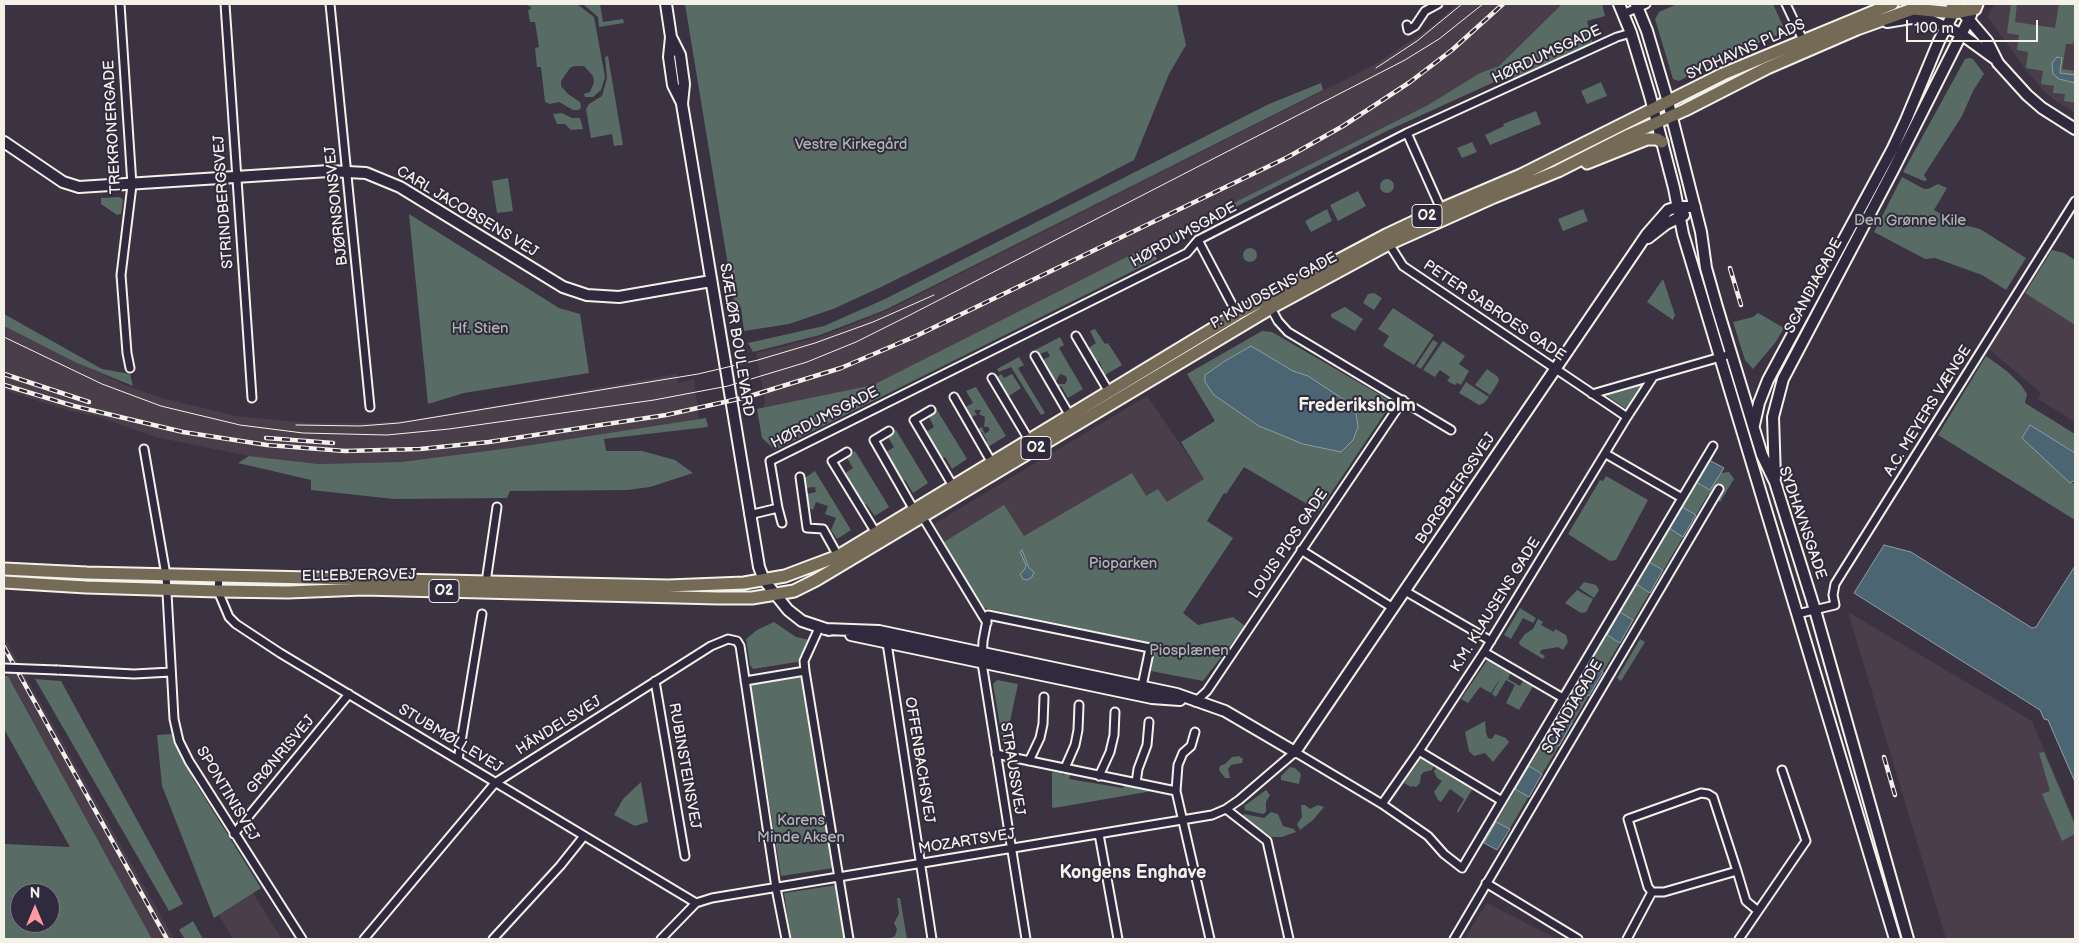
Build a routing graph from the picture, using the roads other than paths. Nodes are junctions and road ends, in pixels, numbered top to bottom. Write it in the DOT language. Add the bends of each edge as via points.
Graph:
graph roads {
  1 [pos="120,4"];
  2 [pos="224,4"];
  3 [pos="330,4"];
  4 [pos="666,4"];
  5 [pos="1438,4"];
  6 [pos="1786,4"];
  7 [pos="1892,4"];
  8 [pos="1639,5"];
  9 [pos="1976,6"];
  10 [pos="1621,9"];
  11 [pos="1959,10"];
  12 [pos="1406,26"];
  13 [pos="1947,26"];
  14 [pos="1857,28"];
  15 [pos="1631,33"];
  16 [pos="1961,34"];
  17 [pos="1803,40"];
  18 [pos="1996,60"];
  19 [pos="1668,102"];
  20 [pos="1653,109"];
  21 [pos="1672,116"];
  22 [pos="1657,123"];
  23 [pos="2075,129"];
  24 [pos="1407,133"];
  25 [pos="1662,142"];
  26 [pos="4,143"];
  27 [pos="1558,170"];
  28 [pos="348,171"];
  29 [pos="236,177"];
  30 [pos="132,185"];
  31 [pos="2075,201"];
  32 [pos="1677,206"];
  33 [pos="1695,207"];
  34 [pos="1441,209"];
  35 [pos="1679,218"];
  36 [pos="1198,240"];
  37 [pos="1642,242"];
  38 [pos="1389,244"];
  39 [pos="712,281"];
  40 [pos="1271,308"];
  41 [pos="1237,314"];
  42 [pos="1076,336"];
  43 [pos="1731,354"];
  44 [pos="1035,356"];
  45 [pos="1720,357"];
  46 [pos="130,368"];
  47 [pos="1555,370"];
  48 [pos="1653,377"];
  49 [pos="992,378"];
  50 [pos="1109,392"];
  51 [pos="1592,394"];
  52 [pos="954,397"];
  53 [pos="252,398"];
  54 [pos="1403,400"];
  55 [pos="370,407"];
  56 [pos="931,410"];
  57 [pos="1070,416"];
  58 [pos="1627,417"];
  59 [pos="1753,427"];
  60 [pos="1451,430"];
  61 [pos="890,431"];
  62 [pos="1029,440"];
  63 [pos="1713,446"];
  64 [pos="144,449"];
  65 [pos="847,452"];
  66 [pos="1606,454"];
  67 [pos="992,463"];
  68 [pos="1753,468"];
  69 [pos="800,477"];
  70 [pos="1775,482"];
  71 [pos="953,486"];
  72 [pos="1719,490"];
  73 [pos="1682,498"];
  74 [pos="497,507"];
  75 [pos="778,508"];
  76 [pos="918,513"];
  77 [pos="749,515"];
  78 [pos="782,523"];
  79 [pos="876,533"];
  80 [pos="1301,550"];
  81 [pos="838,556"];
  82 [pos="4,569"];
  83 [pos="166,575"];
  84 [pos="219,576"];
  85 [pos="764,580"];
  86 [pos="4,582"];
  87 [pos="486,582"];
  88 [pos="167,589"];
  89 [pos="218,591"];
  90 [pos="1405,591"];
  91 [pos="775,595"];
  92 [pos="1393,608"];
  93 [pos="1815,610"];
  94 [pos="482,614"];
  95 [pos="1797,614"];
  96 [pos="986,623"];
  97 [pos="822,628"];
  98 [pos="1491,641"];
  99 [pos="887,643"];
  100 [pos="1484,652"];
  101 [pos="982,658"];
  102 [pos="4,668"];
  103 [pos="805,671"];
  104 [pos="171,672"];
  105 [pos="745,681"];
  106 [pos="655,682"];
  107 [pos="1141,691"];
  108 [pos="349,694"];
  109 [pos="1044,697"];
  110 [pos="1563,698"];
  111 [pos="1195,702"];
  112 [pos="1079,705"];
  113 [pos="1115,712"];
  114 [pos="1149,722"];
  115 [pos="1195,732"];
  116 [pos="1419,751"];
  117 [pos="1295,752"];
  118 [pos="996,754"];
  119 [pos="458,760"];
  120 [pos="1029,761"];
  121 [pos="1065,768"];
  122 [pos="1782,770"];
  123 [pos="1100,776"];
  124 [pos="495,783"];
  125 [pos="1136,783"];
  126 [pos="1176,791"];
  127 [pos="1502,801"];
  128 [pos="1382,804"];
  129 [pos="1226,809"];
  130 [pos="1182,820"];
  131 [pos="234,834"];
  132 [pos="1099,834"];
  133 [pos="584,836"];
  134 [pos="1011,849"];
  135 [pos="685,856"];
  136 [pos="921,864"];
  137 [pos="1737,871"];
  138 [pos="839,877"];
  139 [pos="1486,884"];
  140 [pos="776,888"];
  141 [pos="1652,892"];
  142 [pos="696,903"];
  143 [pos="1758,911"];
  144 [pos="302,939"];
  145 [pos="364,939"];
  146 [pos="493,939"];
  147 [pos="661,939"];
  148 [pos="786,939"];
  149 [pos="849,939"];
  150 [pos="932,939"];
  151 [pos="1026,939"];
  152 [pos="1118,939"];
  153 [pos="1210,939"];
  154 [pos="1289,939"];
  155 [pos="1454,939"];
  156 [pos="1578,939"];
  157 [pos="1627,939"];
  158 [pos="1739,939"];
  159 [pos="1894,939"];
  160 [pos="1908,939"];
  1 -- 30 [label="street, TREKRONERGADE"];
  2 -- 29 [label="street, STRINDBERGSVEJ"];
  3 -- 28 [label="street, BJØRNSONSVEJ"];
  4 -- 39 [label="street, SJÆLØR BOULEVARD" via="671,37 668,57 673,85 682,104"];
  5 -- 12 [label="street" via="1425,11 1415,26 1408,30"];
  6 -- 17 [label="street"];
  7 -- 17 [label="main road, SYDHAVNS PLADS / O2"];
  8 -- 10 [label="street"];
  8 -- 19 [label="street, SYDHAVNSGADE"];
  9 -- 11 [label="main road, O2"];
  10 -- 15 [label="street, SYDHAVNSGADE"];
  11 -- 13 [label="street, SCANDIAGADE"];
  11 -- 14 [label="main road, O2" via="1913,9"];
  11 -- 16 [label="street, SCANDIAGADE"];
  11 -- 18 [label="street" via="1987,41"];
  13 -- 14 [label="street" via="1911,18"];
  13 -- 16 [label="street"];
  13 -- 59 [label="street, SCANDIAGADE" via="1893,148 1766,385"];
  14 -- 21 [label="main road, SYDHAVNS PLADS / O2" via="1775,64"];
  15 -- 20 [label="street, SYDHAVNSGADE"];
  15 -- 24 [label="street, HØRDUMSGADE"];
  16 -- 18 [label="street"];
  16 -- 70 [label="street, SCANDIAGADE" via="1783,379 1773,417"];
  17 -- 19 [label="main road, SYDHAVNS PLADS / O2"];
  18 -- 23 [label="street" via="2027,95"];
  19 -- 20 [label="main road, O2"];
  19 -- 21 [label="street, SYDHAVNSGADE"];
  20 -- 22 [label="street, SYDHAVNSGADE"];
  20 -- 34 [label="main road, P. KNUDSENS GADE / O2"];
  21 -- 22 [label="main road, O2"];
  21 -- 33 [label="street, SYDHAVNSGADE"];
  22 -- 25 [label="street, SYDHAVNSGADE"];
  22 -- 27 [label="main road, P. KNUDSENS GADE / O2"];
  24 -- 34 [label="street"];
  24 -- 36 [label="street, HØRDUMSGADE"];
  25 -- 27 [label="main road" via="1647,139 1589,163"];
  25 -- 32 [label="street, SYDHAVNSGADE"];
  26 -- 30 [label="street, CARL JACOBSENS VEJ" via="63,182 79,187"];
  27 -- 38 [label="main road, P. KNUDSENS GADE / O2"];
  28 -- 29 [label="street, CARL JACOBSENS VEJ"];
  28 -- 39 [label="street, CARL JACOBSENS VEJ" via="386,180 563,287 587,295 619,297"];
  28 -- 55 [label="street, BJØRNSONSVEJ"];
  29 -- 30 [label="street, CARL JACOBSENS VEJ"];
  29 -- 53 [label="street, STRINDBERGSVEJ"];
  30 -- 46 [label="street, TREKRONERGADE" via="122,275"];
  31 -- 93 [label="street, A.C. MEYERS VÆNGE" via="1835,584 1835,605"];
  32 -- 33 [label="street"];
  32 -- 35 [label="street, SYDHAVNSGADE"];
  32 -- 37 [label="street, BORGBJERGSVEJ" via="1663,214"];
  33 -- 35 [label="street, BORGBJERGSVEJ"];
  33 -- 43 [label="street, SYDHAVNSGADE" via="1706,268"];
  34 -- 41 [label="main road, P. KNUDSENS GADE / O2"];
  35 -- 37 [label="street, BORGBJERGSVEJ"];
  35 -- 45 [label="street, SYDHAVNSGADE"];
  36 -- 41 [label="street"];
  36 -- 75 [label="street, HØRDUMSGADE" via="1187,253 770,461"];
  37 -- 47 [label="street, BORGBJERGSVEJ"];
  38 -- 40 [label="main road, P. KNUDSENS GADE / O2"];
  38 -- 47 [label="street, PETER SABROES GADE" via="1403,266"];
  39 -- 77 [label="street, SJÆLØR BOULEVARD"];
  40 -- 54 [label="street" via="1288,332"];
  40 -- 76 [label="main road, P. KNUDSENS GADE / O2"];
  41 -- 50 [label="main road, P. KNUDSENS GADE / O2"];
  42 -- 50 [label="street"];
  43 -- 45 [label="street"];
  43 -- 59 [label="street, SYDHAVNSGADE"];
  44 -- 57 [label="street"];
  45 -- 48 [label="street"];
  45 -- 68 [label="street, SYDHAVNSGADE"];
  47 -- 51 [label="street, PETER SABROES GADE"];
  47 -- 90 [label="street, BORGBJERGSVEJ"];
  48 -- 51 [label="street"];
  48 -- 58 [label="street"];
  49 -- 62 [label="street"];
  50 -- 57 [label="main road, P. KNUDSENS GADE / O2"];
  51 -- 58 [label="street, PETER SABROES GADE"];
  52 -- 67 [label="street"];
  54 -- 60 [label="street"];
  54 -- 80 [label="street, LOUIS PIOS GADE"];
  56 -- 71 [label="street" via="914,420"];
  57 -- 62 [label="main road, P. KNUDSENS GADE / O2"];
  58 -- 66 [label="street, K.M. KLAUSENS GADE"];
  59 -- 68 [label="street, SCANDIAGADE"];
  59 -- 70 [label="street, SYDHAVNSGADE"];
  61 -- 76 [label="street" via="874,440"];
  62 -- 67 [label="main road, P. KNUDSENS GADE / O2"];
  63 -- 73 [label="street, SCANDIAGADE"];
  64 -- 83 [label="street, SPONTINISVEJ"];
  65 -- 79 [label="street" via="832,461"];
  66 -- 73 [label="street"];
  66 -- 98 [label="street, K.M. KLAUSENS GADE"];
  67 -- 71 [label="main road, P. KNUDSENS GADE / O2"];
  68 -- 95 [label="street, SYDHAVNSGADE"];
  69 -- 81 [label="street" via="807,528 823,529"];
  70 -- 93 [label="street, SYDHAVNSGADE"];
  71 -- 76 [label="main road, P. KNUDSENS GADE / O2"];
  72 -- 139 [label="street, SCANDIAGADE"];
  73 -- 110 [label="street, SCANDIAGADE"];
  74 -- 87 [label="street"];
  75 -- 77 [label="street"];
  75 -- 78 [label="street, HØRDUMSGADE"];
  76 -- 79 [label="main road, P. KNUDSENS GADE / O2"];
  76 -- 91 [label="main road, P. KNUDSENS GADE / O2" via="816,580 794,591"];
  76 -- 96 [label="street"];
  77 -- 85 [label="street, SJÆLØR BOULEVARD"];
  79 -- 81 [label="main road, P. KNUDSENS GADE / O2"];
  80 -- 92 [label="street"];
  80 -- 111 [label="street, LOUIS PIOS GADE" via="1207,691"];
  81 -- 85 [label="main road, P. KNUDSENS GADE / O2"];
  82 -- 83 [label="main road, ELLEBJERGVEJ / O2"];
  83 -- 84 [label="main road, ELLEBJERGVEJ / O2"];
  83 -- 88 [label="street, SPONTINISVEJ"];
  84 -- 87 [label="main road, ELLEBJERGVEJ / O2"];
  84 -- 89 [label="street, STUBMØLLEVEJ"];
  85 -- 87 [label="main road, ELLEBJERGVEJ / O2" via="668,586"];
  85 -- 91 [label="street, SJÆLØR BOULEVARD"];
  86 -- 88 [label="main road, ELLEBJERGVEJ / O2"];
  88 -- 89 [label="main road, ELLEBJERGVEJ / O2"];
  88 -- 104 [label="street, SPONTINISVEJ"];
  89 -- 91 [label="main road, ELLEBJERGVEJ / O2" via="363,589 718,598"];
  89 -- 108 [label="street, STUBMØLLEVEJ" via="229,617 236,624"];
  90 -- 92 [label="street, BORGBJERGSVEJ"];
  90 -- 98 [label="street"];
  91 -- 97 [label="street, SJÆLØR BOULEVARD" via="797,619"];
  92 -- 117 [label="street, BORGBJERGSVEJ"];
  93 -- 95 [label="street, A.C. MEYERS VÆNGE"];
  93 -- 160 [label="street, SYDHAVNSGADE"];
  94 -- 119 [label="street"];
  95 -- 159 [label="street, SYDHAVNSGADE"];
  96 -- 101 [label="street, STRAUSSVEJ"];
  96 -- 107 [label="street" via="988,614 1150,648"];
  97 -- 99 [label="street"];
  97 -- 101 [label="street" via="879,632"];
  97 -- 103 [label="street" via="804,661"];
  98 -- 100 [label="street, K.M. KLAUSENS GADE"];
  99 -- 101 [label="street"];
  99 -- 136 [label="street, OFFENBACHSVEJ"];
  100 -- 110 [label="street, SCANDIAGADE"];
  100 -- 116 [label="street, K.M. KLAUSENS GADE"];
  101 -- 107 [label="street"];
  101 -- 118 [label="street, STRAUSSVEJ"];
  102 -- 104 [label="street, bridge" via="134,674"];
  103 -- 105 [label="street"];
  103 -- 138 [label="street"];
  104 -- 131 [label="street, SPONTINISVEJ" via="174,720 179,741"];
  105 -- 106 [label="street, HÄNDELSVEJ" via="740,646 733,639 724,639"];
  105 -- 140 [label="street"];
  106 -- 124 [label="street, HÄNDELSVEJ"];
  106 -- 135 [label="street, RUBINSTEINSVEJ"];
  107 -- 111 [label="street" via="1177,694"];
  108 -- 119 [label="street, STUBMØLLEVEJ"];
  108 -- 131 [label="street, GRØNRISVEJ"];
  109 -- 120 [label="street" via="1040,738"];
  110 -- 127 [label="street, SCANDIAGADE"];
  111 -- 117 [label="street" via="1225,711"];
  112 -- 121 [label="street" via="1075,744"];
  113 -- 123 [label="street" via="1114,735"];
  114 -- 125 [label="street" via="1147,745"];
  115 -- 126 [label="street" via="1191,746 1182,753 1178,765"];
  116 -- 127 [label="street"];
  116 -- 128 [label="street, K.M. KLAUSENS GADE"];
  117 -- 128 [label="street"];
  117 -- 129 [label="street, MOZARTSVEJ"];
  118 -- 120 [label="street"];
  118 -- 134 [label="street, STRAUSSVEJ"];
  119 -- 124 [label="street, STUBMØLLEVEJ"];
  120 -- 121 [label="street"];
  121 -- 123 [label="street"];
  122 -- 143 [label="street" via="1806,841"];
  123 -- 125 [label="street"];
  124 -- 133 [label="street, STUBMØLLEVEJ"];
  124 -- 145 [label="street, HÄNDELSVEJ"];
  125 -- 126 [label="street"];
  126 -- 130 [label="street"];
  127 -- 128 [label="street, SCANDIAGADE" via="1462,868 1428,836"];
  129 -- 130 [label="street, MOZARTSVEJ"];
  129 -- 154 [label="street" via="1268,841"];
  130 -- 132 [label="street, MOZARTSVEJ"];
  130 -- 153 [label="street"];
  131 -- 144 [label="street, SPONTINISVEJ"];
  132 -- 134 [label="street, MOZARTSVEJ"];
  132 -- 152 [label="street"];
  133 -- 142 [label="street, STUBMØLLEVEJ"];
  133 -- 146 [label="street"];
  134 -- 136 [label="street, MOZARTSVEJ"];
  134 -- 151 [label="street, STRAUSSVEJ"];
  136 -- 138 [label="street, MOZARTSVEJ"];
  136 -- 150 [label="street, OFFENBACHSVEJ"];
  137 -- 141 [label="street" via="1664,892"];
  137 -- 141 [label="street" via="1713,797 1701,794 1628,819"];
  137 -- 143 [label="street" via="1746,901"];
  138 -- 140 [label="street, MOZARTSVEJ"];
  138 -- 149 [label="street"];
  139 -- 155 [label="street, SCANDIAGADE"];
  139 -- 156 [label="street"];
  140 -- 142 [label="street, MOZARTSVEJ"];
  140 -- 148 [label="street"];
  141 -- 157 [label="street"];
  142 -- 147 [label="street"];
  143 -- 158 [label="street"];
}
